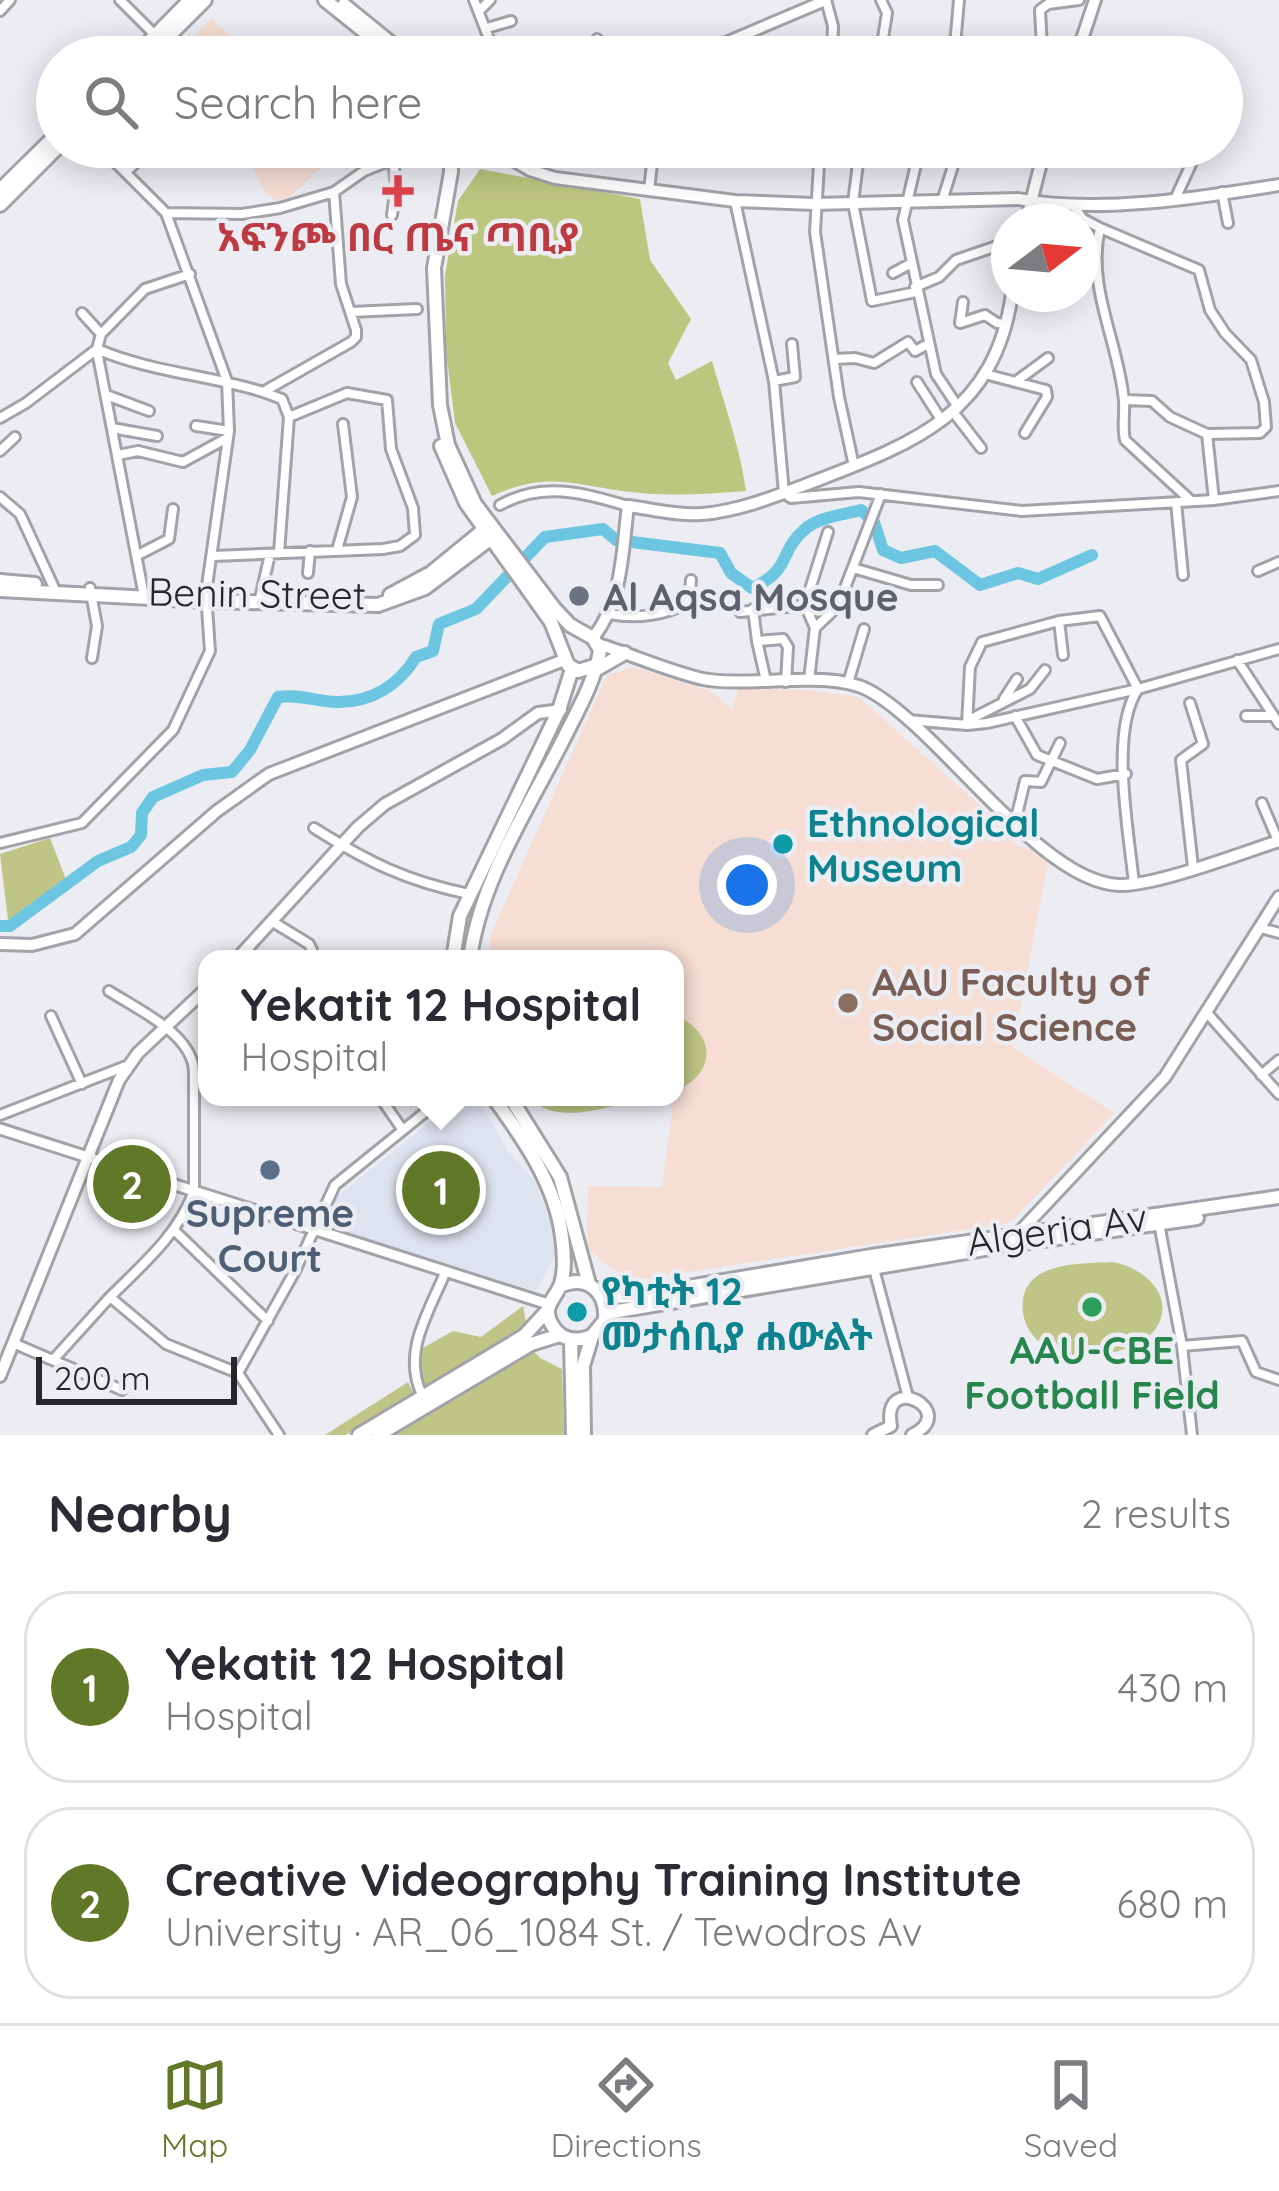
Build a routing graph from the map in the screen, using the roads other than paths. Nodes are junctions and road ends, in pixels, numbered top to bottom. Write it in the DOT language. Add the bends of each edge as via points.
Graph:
graph roads {
  1 [pos="10,0"];
  2 [pos="121,0"];
  3 [pos="190,0"];
  4 [pos="205,0"];
  5 [pos="325,0"];
  6 [pos="337,0"];
  7 [pos="474,0"];
  8 [pos="490,0"];
  9 [pos="826,0"];
  10 [pos="881,0"];
  11 [pos="959,0"];
  12 [pos="1079,0"];
  13 [pos="1095,0"];
  14 [pos="0,10"];
  15 [pos="481,10"];
  16 [pos="511,21"];
  17 [pos="487,28"];
  18 [pos="155,35"];
  19 [pos="169,36"];
  20 [pos="370,36"];
  21 [pos="382,36"];
  22 [pos="488,36"];
  23 [pos="741,36"];
  24 [pos="833,36"];
  25 [pos="883,36"];
  26 [pos="956,36"];
  27 [pos="1041,36"];
  28 [pos="1083,36"];
  29 [pos="36,155"];
  30 [pos="37,168"];
  31 [pos="122,168"];
  32 [pos="130,168"];
  33 [pos="366,168"];
  34 [pos="371,168"];
  35 [pos="394,168"];
  36 [pos="450,168"];
  37 [pos="537,168"];
  38 [pos="652,168"];
  39 [pos="818,168"];
  40 [pos="857,168"];
  41 [pos="914,168"];
  42 [pos="952,168"];
  43 [pos="1039,168"];
  44 [pos="1189,168"];
  45 [pos="364,171"];
  46 [pos="126,172"];
  47 [pos="1279,185"];
  48 [pos="0,190"];
  49 [pos="650,190"];
  50 [pos="334,192"];
  51 [pos="1222,192"];
  52 [pos="1176,197"];
  53 [pos="735,201"];
  54 [pos="942,201"];
  55 [pos="1029,201"];
  56 [pos="905,202"];
  57 [pos="853,203"];
  58 [pos="814,204"];
  59 [pos="1029,204"];
  60 [pos="1072,204"];
  61 [pos="0,205"];
  62 [pos="166,214"];
  63 [pos="392,215"];
  64 [pos="1228,223"];
  65 [pos="1100,228"];
  66 [pos="991,248"];
  67 [pos="910,264"];
  68 [pos="430,267"];
  69 [pos="893,273"];
  70 [pos="190,274"];
  71 [pos="915,290"];
  72 [pos="963,302"];
  73 [pos="417,309"];
  74 [pos="350,312"];
  75 [pos="1010,312"];
  76 [pos="82,313"];
  77 [pos="1008,324"];
  78 [pos="101,334"];
  79 [pos="792,344"];
  80 [pos="928,344"];
  81 [pos="97,349"];
  82 [pos="1048,358"];
  83 [pos="834,359"];
  84 [pos="986,374"];
  85 [pos="227,381"];
  86 [pos="774,381"];
  87 [pos="1017,381"];
  88 [pos="917,382"];
  89 [pos="263,392"];
  90 [pos="108,395"];
  91 [pos="1124,400"];
  92 [pos="956,411"];
  93 [pos="149,412"];
  94 [pos="289,417"];
  95 [pos="0,418"];
  96 [pos="943,423"];
  97 [pos="343,424"];
  98 [pos="196,425"];
  99 [pos="112,428"];
  100 [pos="1025,433"];
  101 [pos="228,434"];
  102 [pos="1207,434"];
  103 [pos="157,436"];
  104 [pos="15,437"];
  105 [pos="981,448"];
  106 [pos="0,451"];
  107 [pos="118,455"];
  108 [pos="854,466"];
  109 [pos="1279,491"];
  110 [pos="784,493"];
  111 [pos="880,494"];
  112 [pos="0,497"];
  113 [pos="1214,500"];
  114 [pos="1192,501"];
  115 [pos="1176,502"];
  116 [pos="500,505"];
  117 [pos="628,506"];
  118 [pos="173,509"];
  119 [pos="471,511"];
  120 [pos="828,532"];
  121 [pos="497,539"];
  122 [pos="337,550"];
  123 [pos="310,551"];
  124 [pos="465,551"];
  125 [pos="274,554"];
  126 [pos="138,555"];
  127 [pos="214,556"];
  128 [pos="1279,562"];
  129 [pos="853,568"];
  130 [pos="1258,571"];
  131 [pos="308,573"];
  132 [pos="1183,575"];
  133 [pos="529,580"];
  134 [pos="691,580"];
  135 [pos="0,585"];
  136 [pos="938,585"];
  137 [pos="56,590"];
  138 [pos="143,591"];
  139 [pos="91,592"];
  140 [pos="207,597"];
  141 [pos="259,599"];
  142 [pos="806,605"];
  143 [pos="753,609"];
  144 [pos="740,612"];
  145 [pos="607,618"];
  146 [pos="1059,621"];
  147 [pos="815,628"];
  148 [pos="864,629"];
  149 [pos="593,639"];
  150 [pos="757,641"];
  151 [pos="1279,649"];
  152 [pos="625,653"];
  153 [pos="1063,655"];
  154 [pos="92,658"];
  155 [pos="566,659"];
  156 [pos="1237,660"];
  157 [pos="593,670"];
  158 [pos="1045,670"];
  159 [pos="1017,679"];
  160 [pos="766,681"];
  161 [pos="786,682"];
  162 [pos="809,682"];
  163 [pos="848,683"];
  164 [pos="1138,689"];
  165 [pos="1003,700"];
  166 [pos="1190,703"];
  167 [pos="560,710"];
  168 [pos="575,716"];
  169 [pos="1015,716"];
  170 [pos="1246,716"];
  171 [pos="1272,716"];
  172 [pos="906,720"];
  173 [pos="968,722"];
  174 [pos="1279,724"];
  175 [pos="1060,743"];
  176 [pos="1051,760"];
  177 [pos="1126,774"];
  178 [pos="1262,803"];
  179 [pos="1015,823"];
  180 [pos="314,828"];
  181 [pos="1278,841"];
  182 [pos="0,843"];
  183 [pos="341,845"];
  184 [pos="1193,868"];
  185 [pos="1134,884"];
  186 [pos="469,894"];
  187 [pos="1279,897"];
  188 [pos="274,922"];
  189 [pos="1261,928"];
  190 [pos="1279,933"];
  191 [pos="0,944"];
  192 [pos="246,950"];
  193 [pos="312,950"];
  194 [pos="454,950"];
  195 [pos="472,950"];
  196 [pos="110,991"];
  197 [pos="198,996"];
  198 [pos="1208,1014"];
  199 [pos="51,1016"];
  200 [pos="164,1027"];
  201 [pos="198,1060"];
  202 [pos="1279,1060"];
  203 [pos="194,1061"];
  204 [pos="127,1065"];
  205 [pos="1261,1075"];
  206 [pos="82,1084"];
  207 [pos="1279,1094"];
  208 [pos="386,1106"];
  209 [pos="432,1106"];
  210 [pos="500,1106"];
  211 [pos="515,1106"];
  212 [pos="0,1115"];
  213 [pos="0,1129"];
  214 [pos="402,1129"];
  215 [pos="87,1157"];
  216 [pos="553,1180"];
  217 [pos="194,1191"];
  218 [pos="1279,1201"];
  219 [pos="1158,1220"];
  220 [pos="314,1229"];
  221 [pos="174,1231"];
  222 [pos="1018,1234"];
  223 [pos="1008,1245"];
  224 [pos="873,1263"];
  225 [pos="445,1273"];
  226 [pos="589,1284"];
  227 [pos="560,1286"];
  228 [pos="688,1293"];
  229 [pos="110,1297"];
  230 [pos="602,1297"];
  231 [pos="548,1308"];
  232 [pos="606,1313"];
  233 [pos="268,1321"];
  234 [pos="592,1336"];
  235 [pos="566,1337"];
  236 [pos="13,1343"];
  237 [pos="1182,1346"];
  238 [pos="4,1357"];
  239 [pos="52,1360"];
  240 [pos="238,1373"];
  241 [pos="0,1376"];
  242 [pos="1279,1380"];
  243 [pos="122,1390"];
  244 [pos="422,1396"];
  245 [pos="908,1397"];
  246 [pos="402,1414"];
  247 [pos="891,1426"];
  248 [pos="583,1433"];
  249 [pos="279,1435"];
  250 [pos="358,1435"];
  251 [pos="378,1435"];
  252 [pos="874,1435"];
  253 [pos="908,1435"];
  254 [pos="1192,1435"];
  1 -- 14 [label="street"];
  2 -- 18 [label="street"];
  3 -- 18 [label="main road"];
  4 -- 19 [label="main road"];
  5 -- 20 [label="main road"];
  6 -- 21 [label="main road"];
  7 -- 15 [label="street"];
  8 -- 15 [label="street"];
  9 -- 23 [label="street"];
  9 -- 24 [label="street"];
  10 -- 25 [label="street"];
  11 -- 26 [label="street"];
  12 -- 27 [label="street" via="1040,10"];
  13 -- 28 [label="main road"];
  15 -- 17 [label="street"];
  16 -- 17 [label="street"];
  17 -- 22 [label="street"];
  29 -- 48 [label="main road"];
  30 -- 61 [label="main road"];
  31 -- 46 [label="street"];
  32 -- 46 [label="street"];
  33 -- 45 [label="street"];
  34 -- 45 [label="street"];
  35 -- 63 [label="street"];
  36 -- 68 [label="main road"];
  37 -- 49 [label="main road" via="555,178"];
  38 -- 49 [label="street"];
  39 -- 58 [label="street"];
  40 -- 57 [label="street"];
  41 -- 56 [label="street"];
  42 -- 54 [label="street"];
  43 -- 55 [label="main road"];
  44 -- 52 [label="street"];
  45 -- 50 [label="street"];
  46 -- 62 [label="street"];
  47 -- 51 [label="main road"];
  49 -- 53 [label="main road"];
  50 -- 62 [label="street" via="242,214"];
  50 -- 74 [label="street"];
  51 -- 52 [label="main road"];
  51 -- 64 [label="street"];
  52 -- 60 [label="main road"];
  53 -- 58 [label="main road"];
  53 -- 86 [label="street"];
  54 -- 55 [label="main road"];
  54 -- 56 [label="main road"];
  55 -- 59 [label="main road"];
  55 -- 60 [label="main road"];
  56 -- 57 [label="main road"];
  56 -- 67 [label="street"];
  57 -- 58 [label="main road"];
  57 -- 71 [label="street" via="873,302"];
  58 -- 83 [label="street"];
  62 -- 70 [label="street"];
  65 -- 91 [label="street" via="1096,280"];
  65 -- 102 [label="street" via="1199,271 1210,310 1251,360 1264,432"];
  66 -- 71 [label="street" via="956,260"];
  67 -- 69 [label="street"];
  67 -- 71 [label="street"];
  68 -- 119 [label="main road" via="436,427"];
  68 -- 121 [label="main road" via="443,424 462,481"];
  70 -- 78 [label="street" via="145,289"];
  70 -- 85 [label="street"];
  71 -- 80 [label="street"];
  72 -- 77 [label="street" via="960,322 985,315"];
  73 -- 74 [label="street"];
  74 -- 89 [label="street" via="356,338"];
  75 -- 77 [label="main road"];
  76 -- 78 [label="street"];
  77 -- 84 [label="main road"];
  78 -- 81 [label="street"];
  79 -- 86 [label="street" via="795,377"];
  80 -- 83 [label="street" via="915,351 908,343 874,363"];
  80 -- 92 [label="street"];
  81 -- 85 [label="street"];
  81 -- 90 [label="street"];
  81 -- 95 [label="street"];
  82 -- 87 [label="street"];
  83 -- 108 [label="street"];
  84 -- 87 [label="street"];
  84 -- 92 [label="main road"];
  85 -- 89 [label="street"];
  85 -- 101 [label="street"];
  86 -- 110 [label="street"];
  87 -- 100 [label="street" via="1047,394"];
  88 -- 96 [label="street"];
  89 -- 94 [label="street" via="282,399"];
  90 -- 93 [label="street"];
  90 -- 99 [label="street"];
  91 -- 102 [label="street" via="1152,401"];
  91 -- 114 [label="street" via="1129,447"];
  92 -- 96 [label="main road"];
  92 -- 105 [label="street"];
  94 -- 122 [label="street" via="346,393 389,405 391,449 415,535 400,547"];
  94 -- 125 [label="street"];
  96 -- 108 [label="main road"];
  97 -- 122 [label="street" via="352,504"];
  98 -- 101 [label="street"];
  99 -- 103 [label="street"];
  99 -- 107 [label="street"];
  101 -- 107 [label="street" via="182,462 138,451"];
  101 -- 127 [label="street"];
  102 -- 113 [label="street"];
  104 -- 106 [label="street"];
  107 -- 126 [label="street"];
  108 -- 110 [label="main road"];
  109 -- 113 [label="street"];
  110 -- 111 [label="street"];
  110 -- 117 [label="main road" via="707,513"];
  111 -- 115 [label="street" via="1022,512"];
  111 -- 129 [label="street"];
  112 -- 137 [label="street" via="20,514"];
  113 -- 114 [label="street"];
  114 -- 115 [label="street"];
  115 -- 132 [label="street"];
  116 -- 117 [label="street" via="541,490"];
  117 -- 145 [label="main road"];
  118 -- 126 [label="street" via="170,538"];
  119 -- 121 [label="main road"];
  119 -- 124 [label="main road"];
  120 -- 142 [label="street"];
  121 -- 124 [label="main road, Benin Street"];
  121 -- 133 [label="main road"];
  122 -- 123 [label="street"];
  123 -- 125 [label="street"];
  123 -- 131 [label="street"];
  124 -- 141 [label="main road, Benin Street" via="399,600 362,606"];
  125 -- 127 [label="street"];
  125 -- 141 [label="street"];
  126 -- 138 [label="street"];
  127 -- 140 [label="street"];
  128 -- 130 [label="street"];
  129 -- 136 [label="street"];
  129 -- 147 [label="street" via="832,615"];
  133 -- 149 [label="main road"];
  133 -- 155 [label="main road"];
  134 -- 145 [label="street" via="682,607"];
  135 -- 137 [label="main road, Benin Street"];
  137 -- 139 [label="main road, Benin Street"];
  138 -- 139 [label="main road, Benin Street"];
  138 -- 140 [label="main road, Benin Street"];
  139 -- 140 [label="main road, Benin Street"];
  139 -- 154 [label="street"];
  140 -- 141 [label="main road, Benin Street"];
  140 -- 182 [label="street" via="210,651 173,730 82,823"];
  142 -- 143 [label="street"];
  142 -- 147 [label="street"];
  143 -- 144 [label="street"];
  143 -- 150 [label="street"];
  145 -- 149 [label="main road"];
  145 -- 152 [label="main road" via="610,639"];
  146 -- 153 [label="street"];
  146 -- 164 [label="street" via="1100,616"];
  146 -- 173 [label="street" via="982,641 970,667"];
  147 -- 162 [label="street"];
  148 -- 163 [label="street"];
  149 -- 152 [label="main road"];
  149 -- 155 [label="main road" via="569,638"];
  149 -- 157 [label="main road"];
  150 -- 160 [label="street"];
  150 -- 161 [label="street" via="786,640"];
  151 -- 156 [label="street"];
  152 -- 157 [label="main road"];
  152 -- 160 [label="main road" via="705,679"];
  155 -- 157 [label="main road"];
  155 -- 167 [label="main road"];
  155 -- 191 [label="main road" via="269,774 75,934"];
  156 -- 164 [label="street"];
  156 -- 171 [label="street"];
  157 -- 168 [label="main road"];
  158 -- 165 [label="street" via="1030,689"];
  159 -- 165 [label="street"];
  160 -- 161 [label="main road"];
  161 -- 162 [label="main road"];
  162 -- 163 [label="main road"];
  163 -- 172 [label="main road"];
  164 -- 169 [label="street"];
  164 -- 177 [label="street" via="1124,723"];
  165 -- 173 [label="street"];
  166 -- 184 [label="street" via="1203,744 1181,760"];
  167 -- 168 [label="main road"];
  167 -- 183 [label="main road" via="538,712 385,804"];
  167 -- 186 [label="main road"];
  168 -- 195 [label="main road" via="495,877"];
  169 -- 173 [label="street"];
  169 -- 176 [label="street" via="1032,750"];
  170 -- 171 [label="street"];
  171 -- 174 [label="street"];
  172 -- 173 [label="street"];
  172 -- 179 [label="main road"];
  175 -- 176 [label="street"];
  176 -- 177 [label="street" via="1096,779"];
  176 -- 179 [label="street" via="1041,782 1025,782"];
  177 -- 185 [label="street"];
  178 -- 181 [label="street"];
  179 -- 185 [label="main road" via="1089,878"];
  180 -- 183 [label="street"];
  181 -- 184 [label="main road"];
  183 -- 186 [label="street" via="414,882"];
  183 -- 188 [label="main road"];
  184 -- 185 [label="main road"];
  186 -- 194 [label="main road"];
  187 -- 189 [label="main road"];
  188 -- 192 [label="main road"];
  188 -- 193 [label="street"];
  189 -- 190 [label="street"];
  189 -- 198 [label="main road"];
  196 -- 200 [label="street"];
  197 -- 200 [label="main road"];
  198 -- 205 [label="street"];
  198 -- 222 [label="main road" via="1166,1077"];
  199 -- 206 [label="street"];
  200 -- 203 [label="street"];
  200 -- 204 [label="main road"];
  201 -- 203 [label="street"];
  202 -- 205 [label="street"];
  203 -- 217 [label="street"];
  204 -- 206 [label="street"];
  204 -- 215 [label="main road"];
  205 -- 207 [label="street"];
  206 -- 212 [label="street"];
  208 -- 214 [label="street"];
  209 -- 214 [label="street"];
  210 -- 216 [label="main road"];
  211 -- 216 [label="main road"];
  213 -- 215 [label="street"];
  214 -- 220 [label="street" via="335,1185"];
  215 -- 217 [label="street"];
  215 -- 236 [label="main road"];
  216 -- 226 [label="main road"];
  216 -- 227 [label="main road" via="563,1240"];
  217 -- 220 [label="street"];
  217 -- 221 [label="street"];
  218 -- 219 [label="main road, Algeria Av"];
  219 -- 222 [label="main road, Algeria Av"];
  219 -- 223 [label="main road, Algeria Av"];
  219 -- 237 [label="street"];
  220 -- 225 [label="street"];
  220 -- 233 [label="street"];
  221 -- 229 [label="street"];
  221 -- 233 [label="street"];
  222 -- 223 [label="main road"];
  222 -- 224 [label="main road, Algeria Av"];
  223 -- 224 [label="main road, Algeria Av"];
  224 -- 228 [label="main road, Algeria Av"];
  224 -- 245 [label="street"];
  225 -- 231 [label="street"];
  225 -- 244 [label="street" via="414,1350"];
  226 -- 227 [label="main road"];
  226 -- 230 [label="main road"];
  227 -- 231 [label="main road"];
  228 -- 230 [label="main road"];
  228 -- 232 [label="main road"];
  229 -- 239 [label="street"];
  229 -- 240 [label="street" via="166,1344"];
  230 -- 232 [label="main road"];
  231 -- 235 [label="main road"];
  231 -- 244 [label="main road" via="524,1336"];
  232 -- 234 [label="main road"];
  233 -- 240 [label="street"];
  234 -- 235 [label="main road"];
  234 -- 248 [label="main road" via="583,1366"];
  235 -- 246 [label="main road" via="531,1344"];
  235 -- 248 [label="main road"];
  236 -- 238 [label="main road"];
  236 -- 239 [label="street"];
  237 -- 242 [label="street" via="1242,1341 1256,1372"];
  237 -- 254 [label="street"];
  238 -- 241 [label="main road"];
  239 -- 243 [label="street"];
  240 -- 249 [label="street"];
  244 -- 246 [label="main road"];
  245 -- 247 [label="main road" via="890,1410"];
  245 -- 253 [label="main road" via="927,1412 923,1429"];
  246 -- 250 [label="main road"];
  246 -- 251 [label="main road"];
  247 -- 252 [label="main road"];
  247 -- 253 [label="main road"];
}
